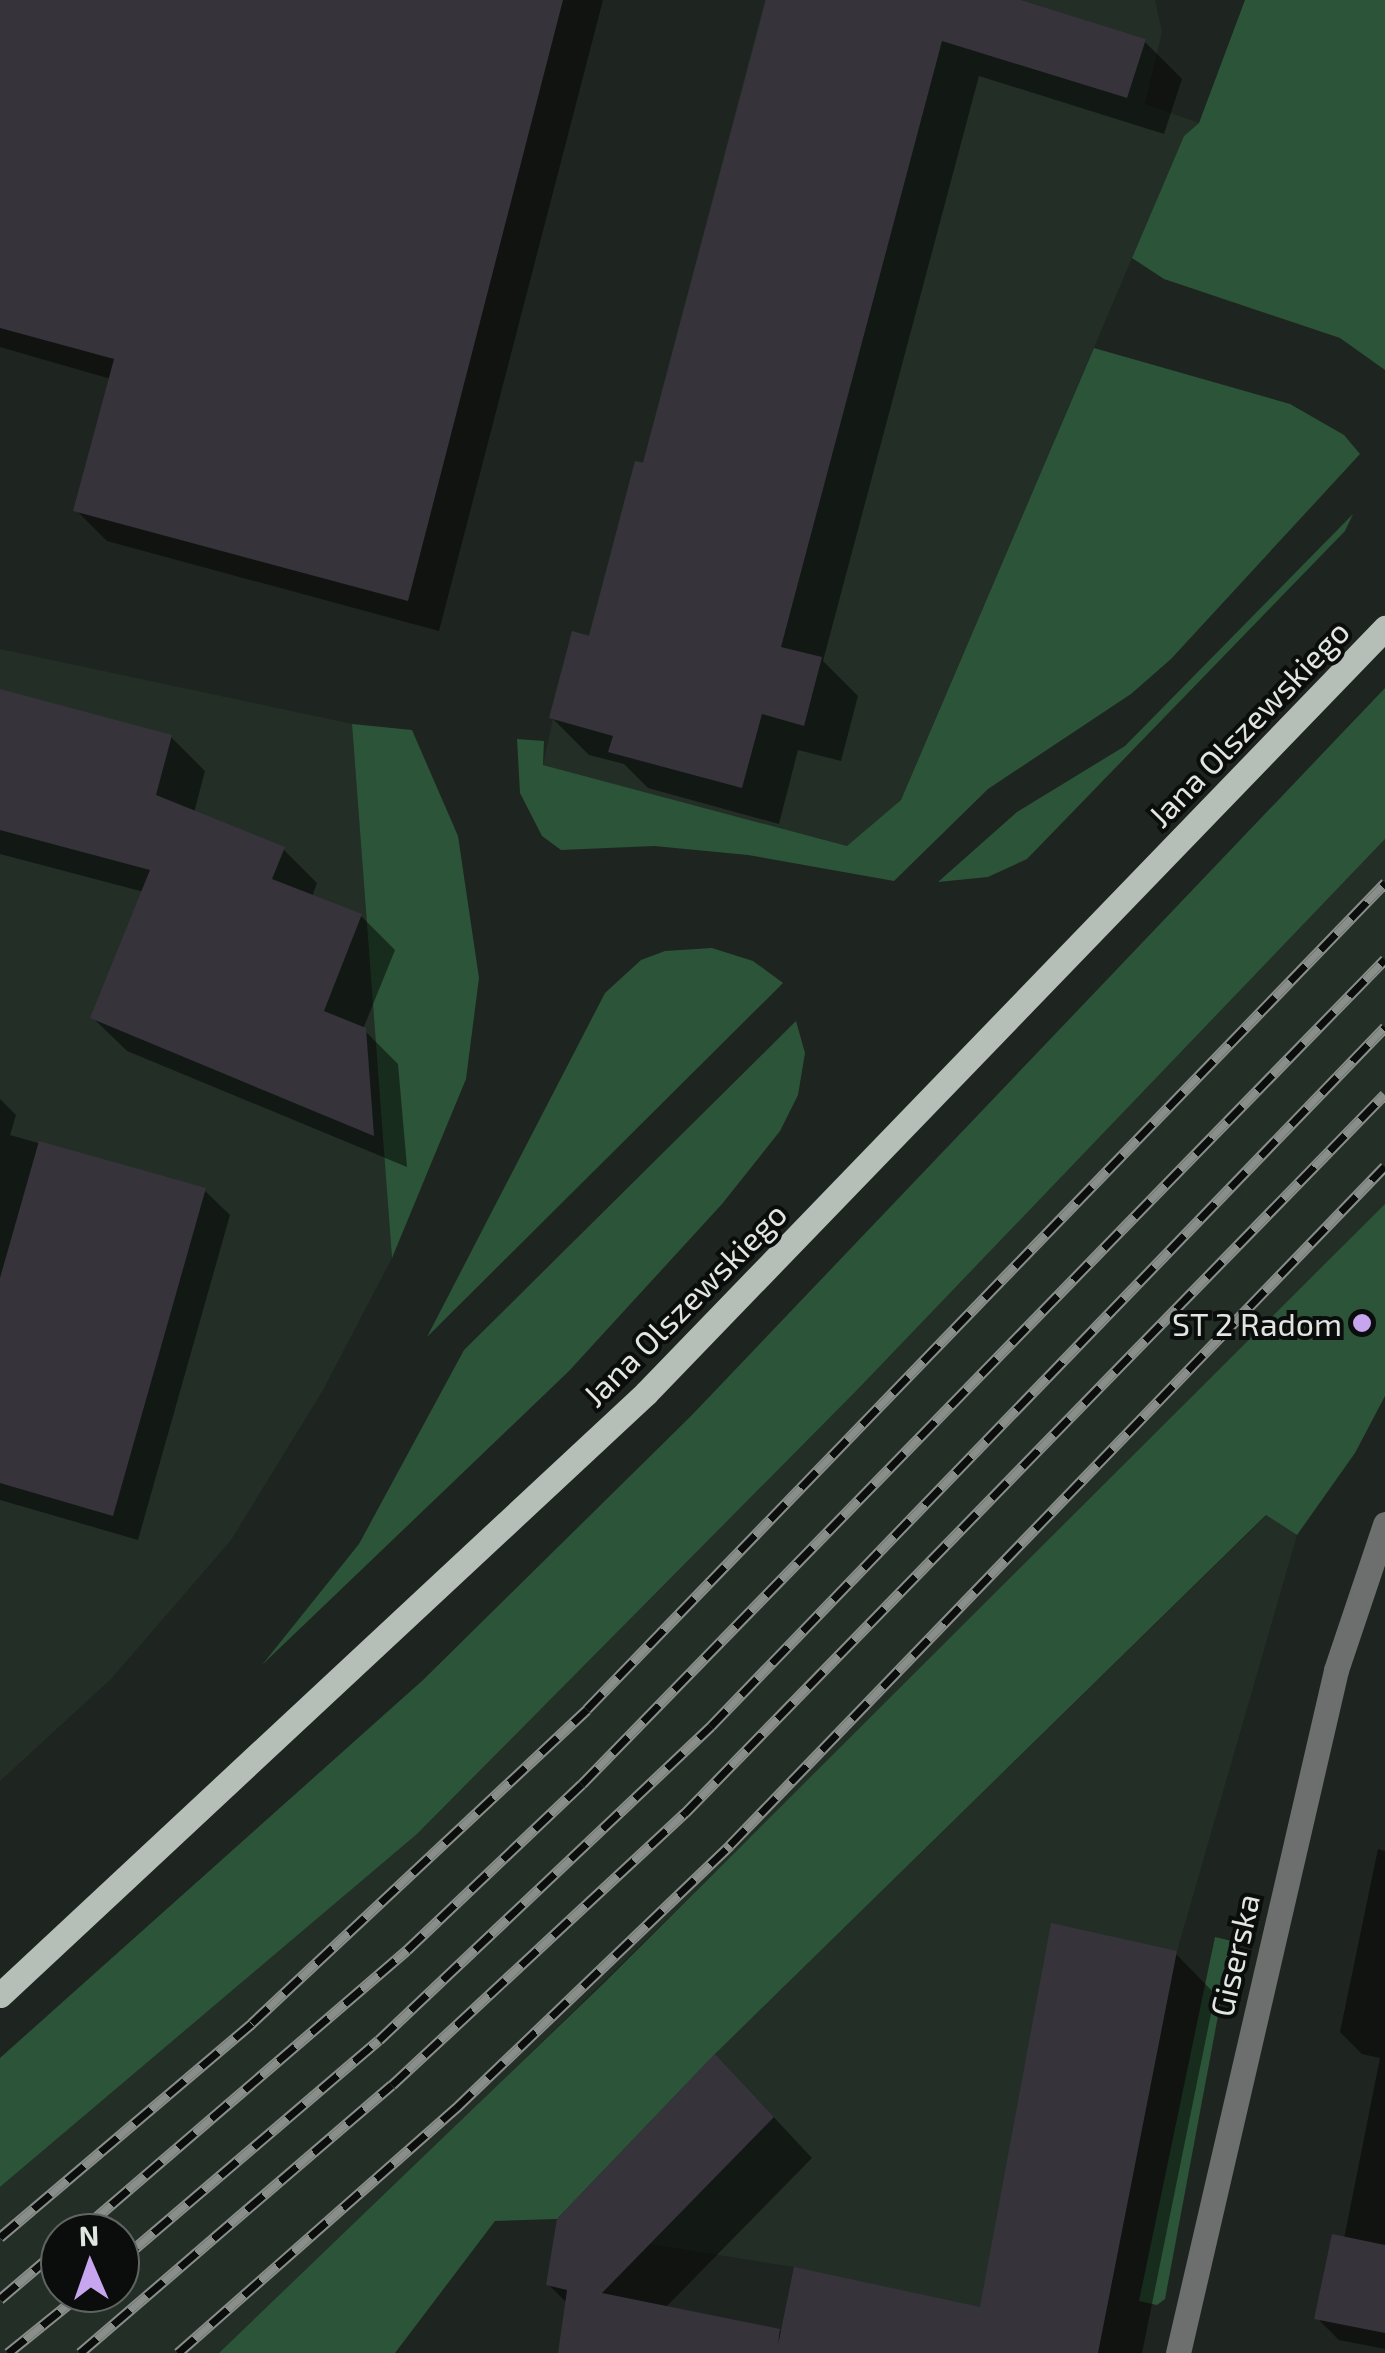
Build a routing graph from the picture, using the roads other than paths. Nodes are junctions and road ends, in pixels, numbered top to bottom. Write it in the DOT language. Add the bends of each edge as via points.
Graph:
graph roads {
  1 [pos="1385,628"];
  2 [pos="1385,1524"];
  3 [pos="0,1996"];
  4 [pos="1178,2353"];
  1 -- 3 [label="main road, Jana Olszewskiego" via="646,1393"];
  2 -- 4 [label="street, Giserska" via="1326,1708"];
}
